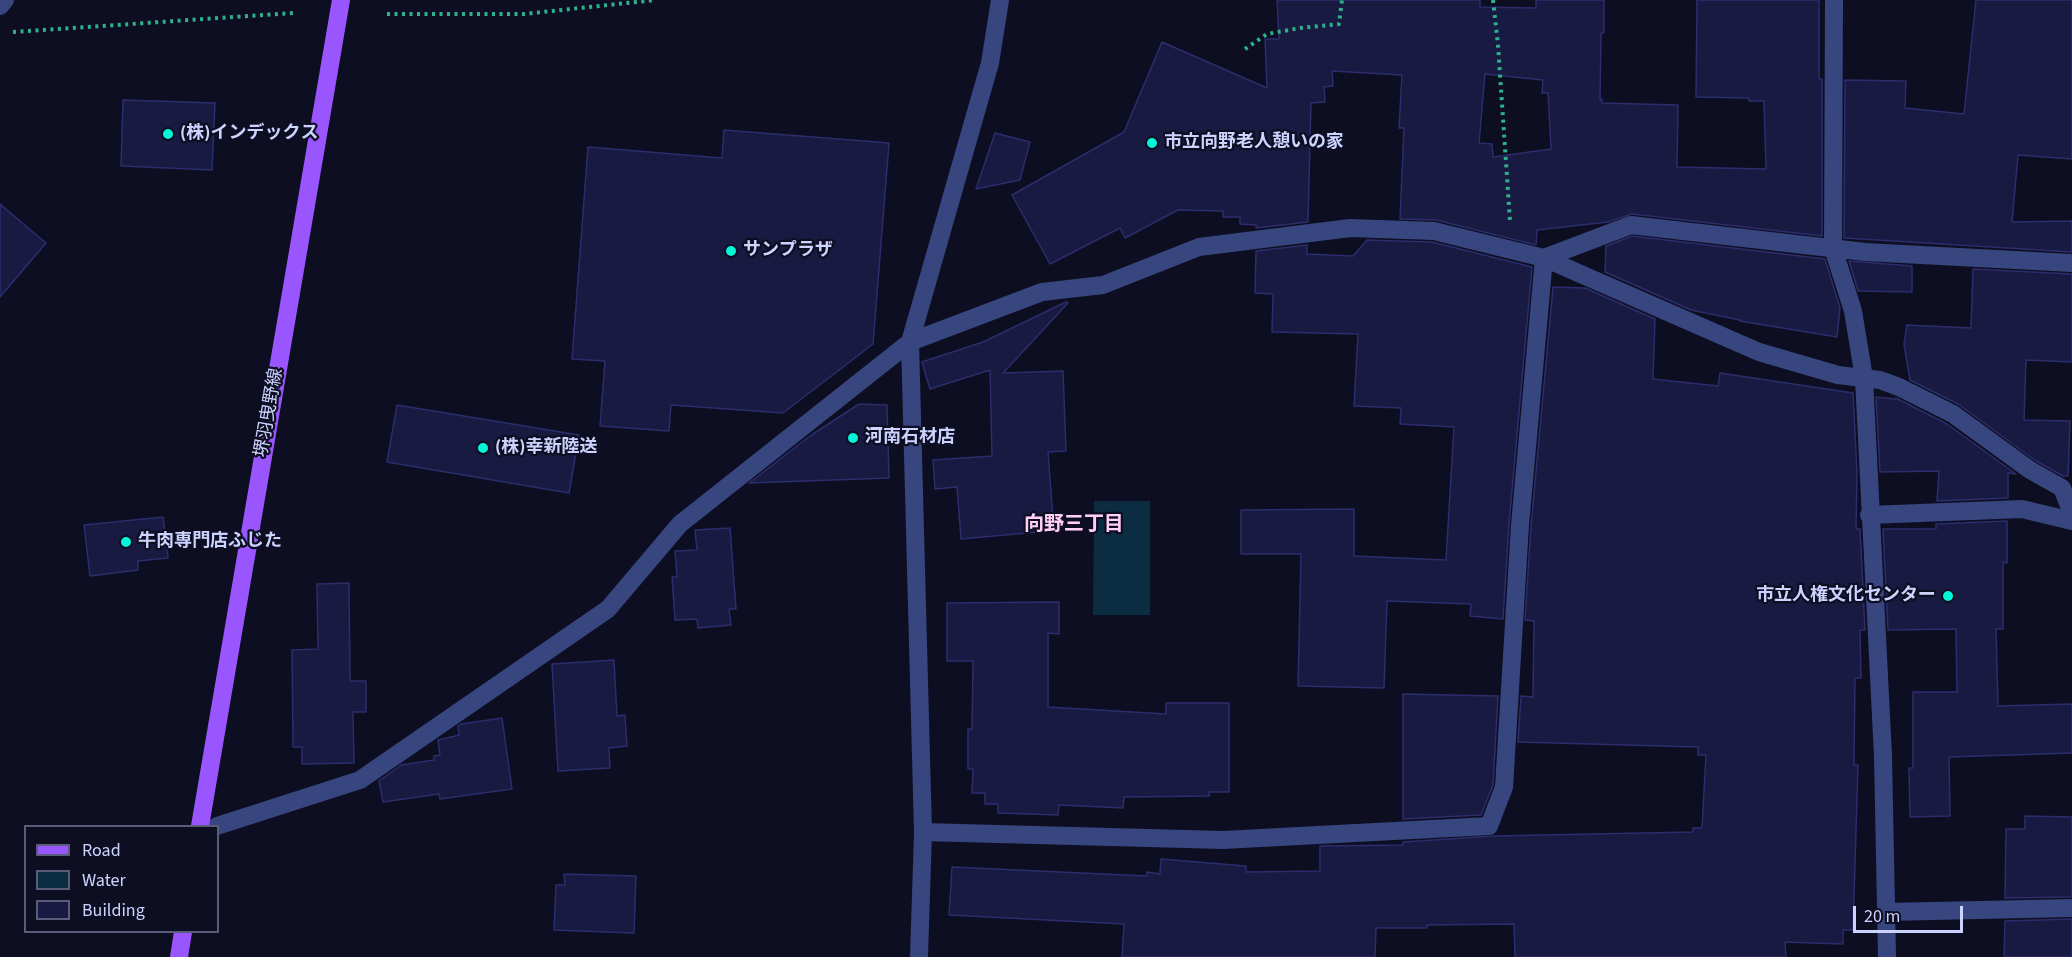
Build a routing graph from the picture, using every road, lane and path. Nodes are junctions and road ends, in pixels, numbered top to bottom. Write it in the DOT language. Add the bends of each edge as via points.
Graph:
graph roads {
  1 [pos="5,0"];
  2 [pos="341,0"];
  3 [pos="655,0"];
  4 [pos="1000,0"];
  5 [pos="1342,0"];
  6 [pos="1493,0"];
  7 [pos="1834,0"];
  8 [pos="0,6"];
  9 [pos="293,13"];
  10 [pos="387,14"];
  11 [pos="12,33"];
  12 [pos="1245,49"];
  13 [pos="1833,248"];
  14 [pos="1512,251"];
  15 [pos="1544,258"];
  16 [pos="2072,263"];
  17 [pos="910,342"];
  18 [pos="1864,378"];
  19 [pos="2072,513"];
  20 [pos="1869,514"];
  21 [pos="2072,521"];
  22 [pos="200,825"];
  23 [pos="219,825"];
  24 [pos="923,832"];
  25 [pos="2072,908"];
  26 [pos="1886,912"];
  27 [pos="183,933"];
  28 [pos="178,957"];
  29 [pos="919,957"];
  30 [pos="1887,957"];
  1 -- 8 [label="street"];
  2 -- 22 [label="main road, 堺羽曳野線"];
  3 -- 10 [label="path" via="524,14"];
  4 -- 17 [label="street" via="990,63"];
  5 -- 12 [label="path" via="1340,24 1267,34"];
  6 -- 14 [label="path"];
  7 -- 13 [label="street"];
  9 -- 11 [label="path"];
  13 -- 15 [label="street" via="1631,225"];
  13 -- 16 [label="street"];
  13 -- 18 [label="street" via="1853,311"];
  14 -- 15 [label="street"];
  14 -- 17 [label="street" via="1434,231 1350,228 1199,247 1103,285 1042,292"];
  15 -- 18 [label="street" via="1759,352 1838,375"];
  15 -- 24 [label="street" via="1520,525 1504,787 1489,826 1223,840"];
  17 -- 23 [label="street" via="680,524 608,609 360,780"];
  17 -- 24 [label="street"];
  18 -- 19 [label="street" via="1899,387 1953,414 2030,470 2062,488"];
  18 -- 20 [label="street"];
  20 -- 21 [label="street" via="2022,509"];
  20 -- 26 [label="street" via="1883,756"];
  24 -- 29 [label="street"];
  25 -- 26 [label="street"];
  26 -- 30 [label="street"];
  27 -- 28 [label="main road"];
}
